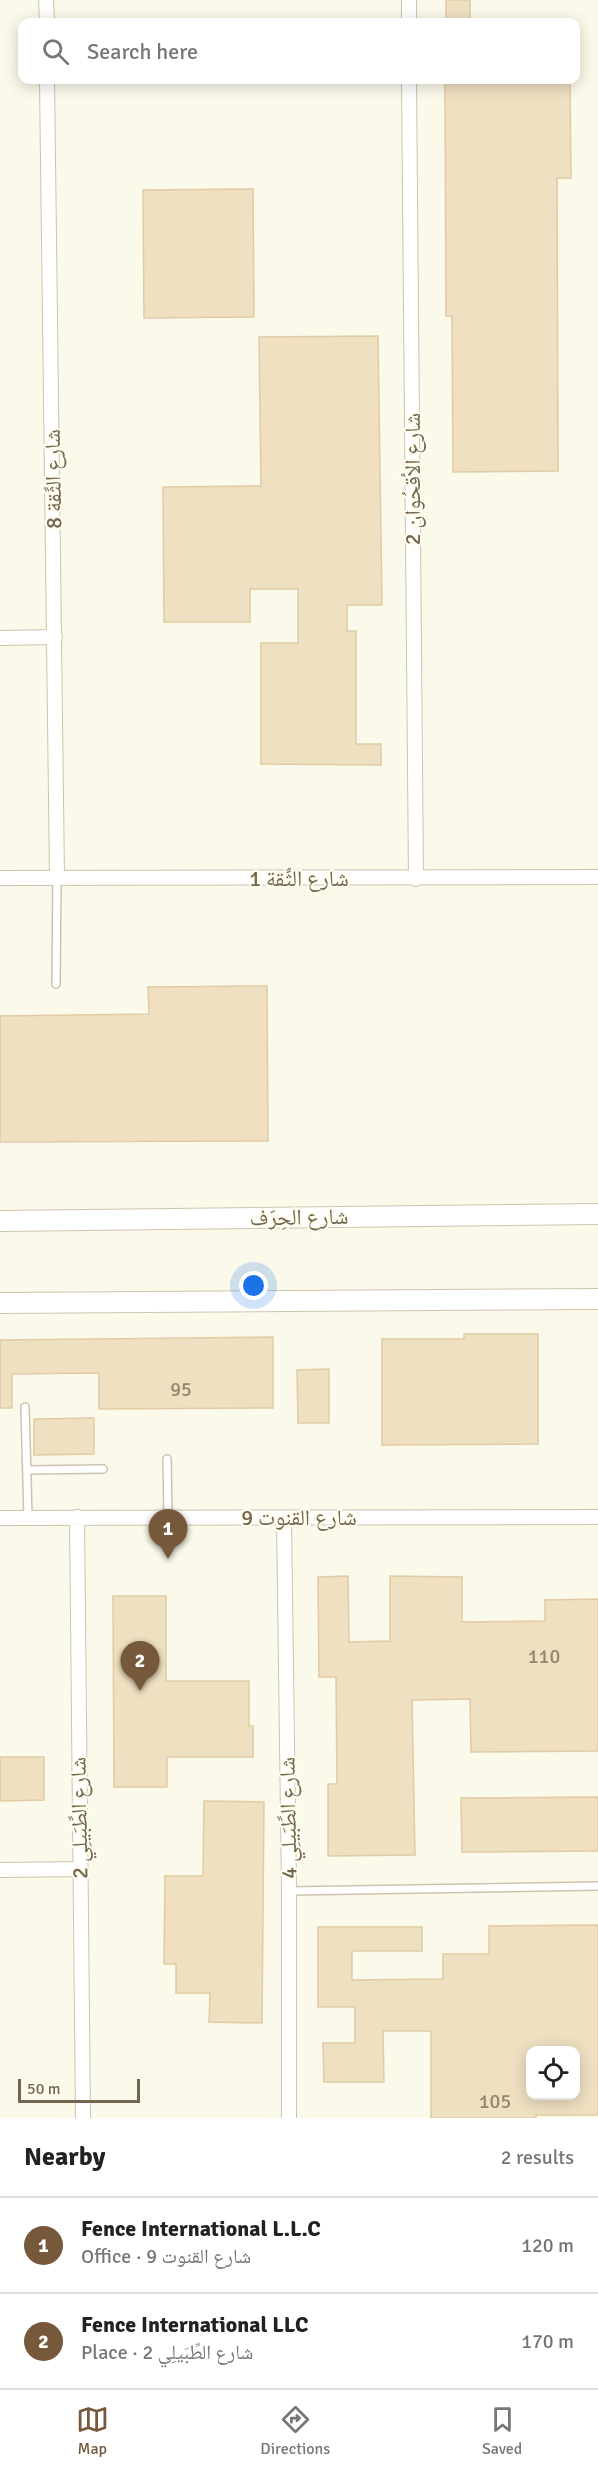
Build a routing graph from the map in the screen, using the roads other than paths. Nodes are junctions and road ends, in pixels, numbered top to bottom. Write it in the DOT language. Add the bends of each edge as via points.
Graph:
graph roads {
  1 [pos="46,0"];
  2 [pos="409,0"];
  3 [pos="47,18"];
  4 [pos="409,18"];
  5 [pos="47,84"];
  6 [pos="409,84"];
  7 [pos="55,637"];
  8 [pos="0,638"];
  9 [pos="598,877"];
  10 [pos="0,878"];
  11 [pos="57,878"];
  12 [pos="416,879"];
  13 [pos="56,984"];
  14 [pos="598,1214"];
  15 [pos="0,1221"];
  16 [pos="598,1299"];
  17 [pos="0,1303"];
  18 [pos="25,1407"];
  19 [pos="167,1459"];
  20 [pos="103,1469"];
  21 [pos="27,1470"];
  22 [pos="77,1517"];
  23 [pos="168,1517"];
  24 [pos="598,1517"];
  25 [pos="0,1518"];
  26 [pos="28,1518"];
  27 [pos="284,1518"];
  28 [pos="80,1869"];
  29 [pos="0,1870"];
  30 [pos="598,1886"];
  31 [pos="289,1891"];
  32 [pos="83,2118"];
  33 [pos="289,2118"];
  1 -- 3 [label="street"];
  2 -- 4 [label="street"];
  5 -- 7 [label="street, شارع الثِّقة 8"];
  6 -- 12 [label="street, شارع الأقحُوان 2"];
  7 -- 8 [label="street"];
  7 -- 11 [label="street, شارع الثِّقة 8"];
  9 -- 12 [label="street, شارع الثِّقة 1"];
  10 -- 11 [label="street, شارع الثِّقة 1"];
  11 -- 12 [label="street, شارع الثِّقة 1"];
  11 -- 13 [label="lane"];
  14 -- 15 [label="street, شارع الحِرَف"];
  16 -- 17 [label="street"];
  18 -- 21 [label="lane"];
  19 -- 23 [label="lane"];
  20 -- 21 [label="lane"];
  21 -- 26 [label="lane"];
  22 -- 23 [label="street, شارع القنوت 9"];
  22 -- 26 [label="street, شارع القنوت 9"];
  22 -- 28 [label="street, شارع الطِّبَيلِي 2"];
  23 -- 27 [label="street, شارع القنوت 9"];
  24 -- 27 [label="street, شارع القنوت 9"];
  25 -- 26 [label="street, شارع القنوت 9"];
  27 -- 31 [label="street, شارع الطِّبَيلِي 4"];
  28 -- 29 [label="street"];
  28 -- 32 [label="street, شارع الطِّبَيلِي 2"];
  30 -- 31 [label="lane"];
  31 -- 33 [label="street, شارع الطِّبَيلِي 4"];
}
